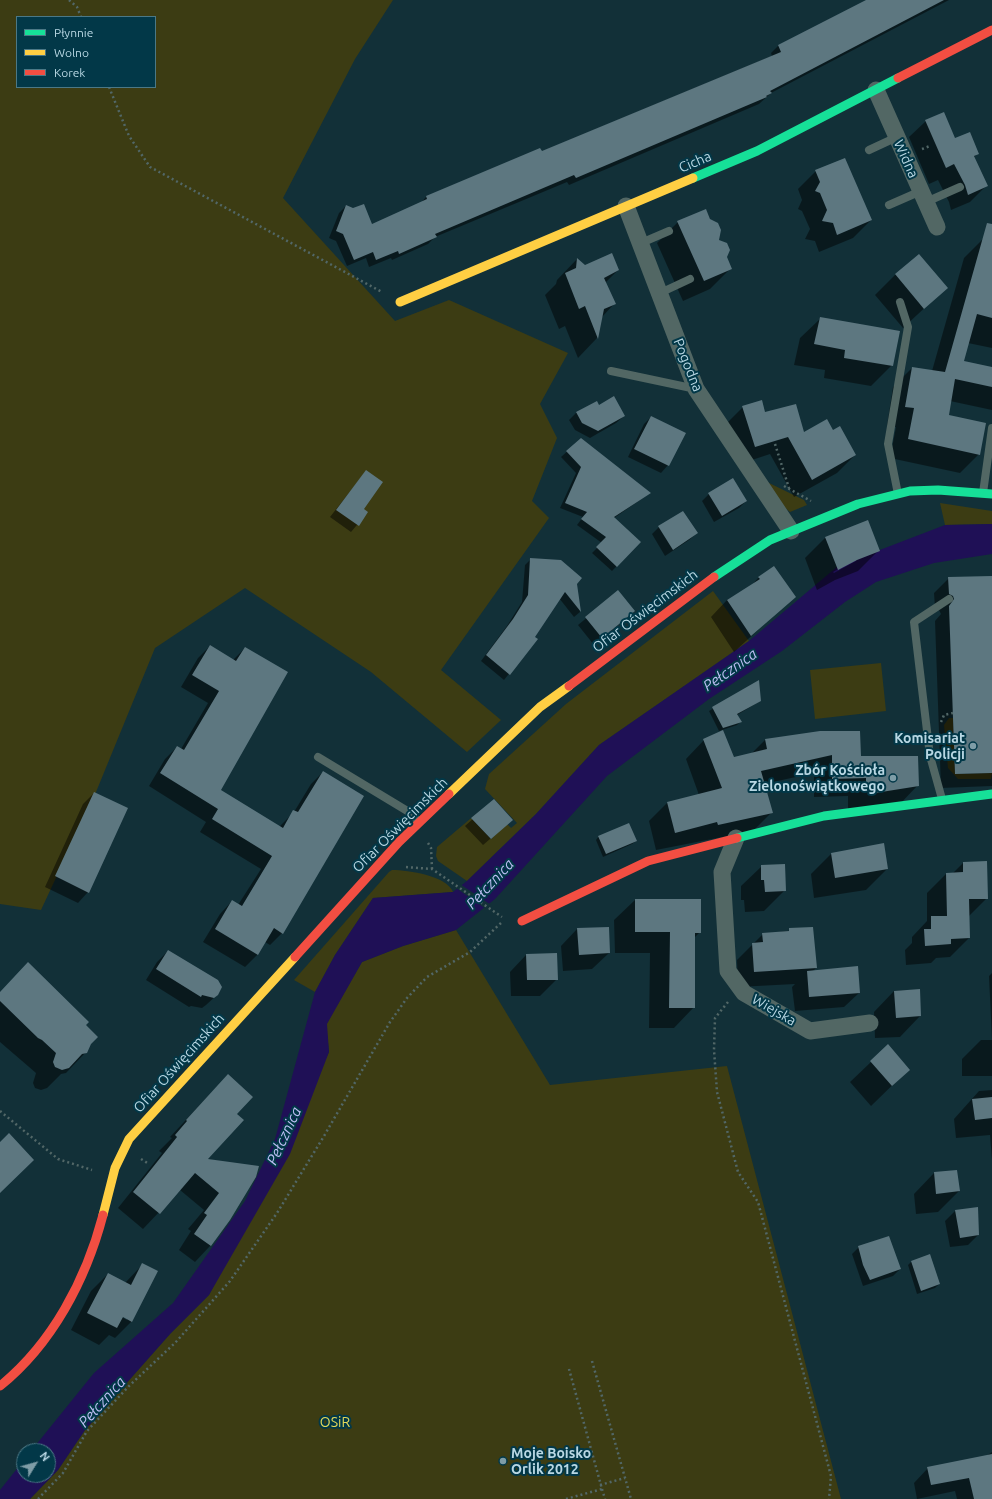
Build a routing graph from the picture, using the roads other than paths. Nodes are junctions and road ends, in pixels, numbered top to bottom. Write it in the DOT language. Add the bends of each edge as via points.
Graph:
graph roads {
  1 [pos="992,30"];
  2 [pos="876,90"];
  3 [pos="897,137"];
  4 [pos="869,150"];
  5 [pos="960,187"];
  6 [pos="923,197"];
  7 [pos="889,205"];
  8 [pos="626,206"];
  9 [pos="937,228"];
  10 [pos="669,231"];
  11 [pos="641,243"];
  12 [pos="690,279"];
  13 [pos="660,293"];
  14 [pos="400,302"];
  15 [pos="900,302"];
  16 [pos="610,371"];
  17 [pos="696,389"];
  18 [pos="992,428"];
  19 [pos="898,494"];
  20 [pos="987,494"];
  21 [pos="790,531"];
  22 [pos="949,599"];
  23 [pos="318,757"];
  24 [pos="992,794"];
  25 [pos="942,800"];
  26 [pos="420,822"];
  27 [pos="736,838"];
  28 [pos="522,921"];
  29 [pos="870,1023"];
  30 [pos="0,1386"];
  1 -- 2 [label="street, Cicha"];
  2 -- 3 [label="street, Widna"];
  2 -- 8 [label="street, Cicha" via="757,151"];
  3 -- 4 [label="lane"];
  3 -- 6 [label="street, Widna"];
  5 -- 6 [label="lane"];
  6 -- 7 [label="lane"];
  6 -- 9 [label="street, Widna"];
  8 -- 11 [label="street, Pogodna"];
  8 -- 14 [label="street, Cicha"];
  10 -- 11 [label="lane"];
  11 -- 13 [label="street, Pogodna"];
  12 -- 13 [label="lane"];
  13 -- 17 [label="street, Pogodna"];
  15 -- 19 [label="lane" via="908,327 888,444"];
  16 -- 17 [label="lane"];
  17 -- 21 [label="street, Pogodna"];
  18 -- 20 [label="lane"];
  19 -- 20 [label="street, Ofiar Oświęcimskich" via="938,490"];
  19 -- 21 [label="street, Ofiar Oświęcimskich" via="858,504"];
  21 -- 26 [label="street, Ofiar Oświęcimskich" via="770,540 708,581 540,707"];
  22 -- 25 [label="lane" via="914,622 930,756"];
  23 -- 26 [label="lane" via="409,812"];
  24 -- 25 [label="street"];
  25 -- 27 [label="street" via="824,816"];
  26 -- 30 [label="street, Ofiar Oświęcimskich" via="356,888 129,1139 112,1176 101,1223 78,1281 49,1337 15,1375"];
  27 -- 28 [label="street" via="648,861"];
  27 -- 29 [label="street, Wiejska" via="722,872 728,971 740,988 744,993 810,1031"];
}
